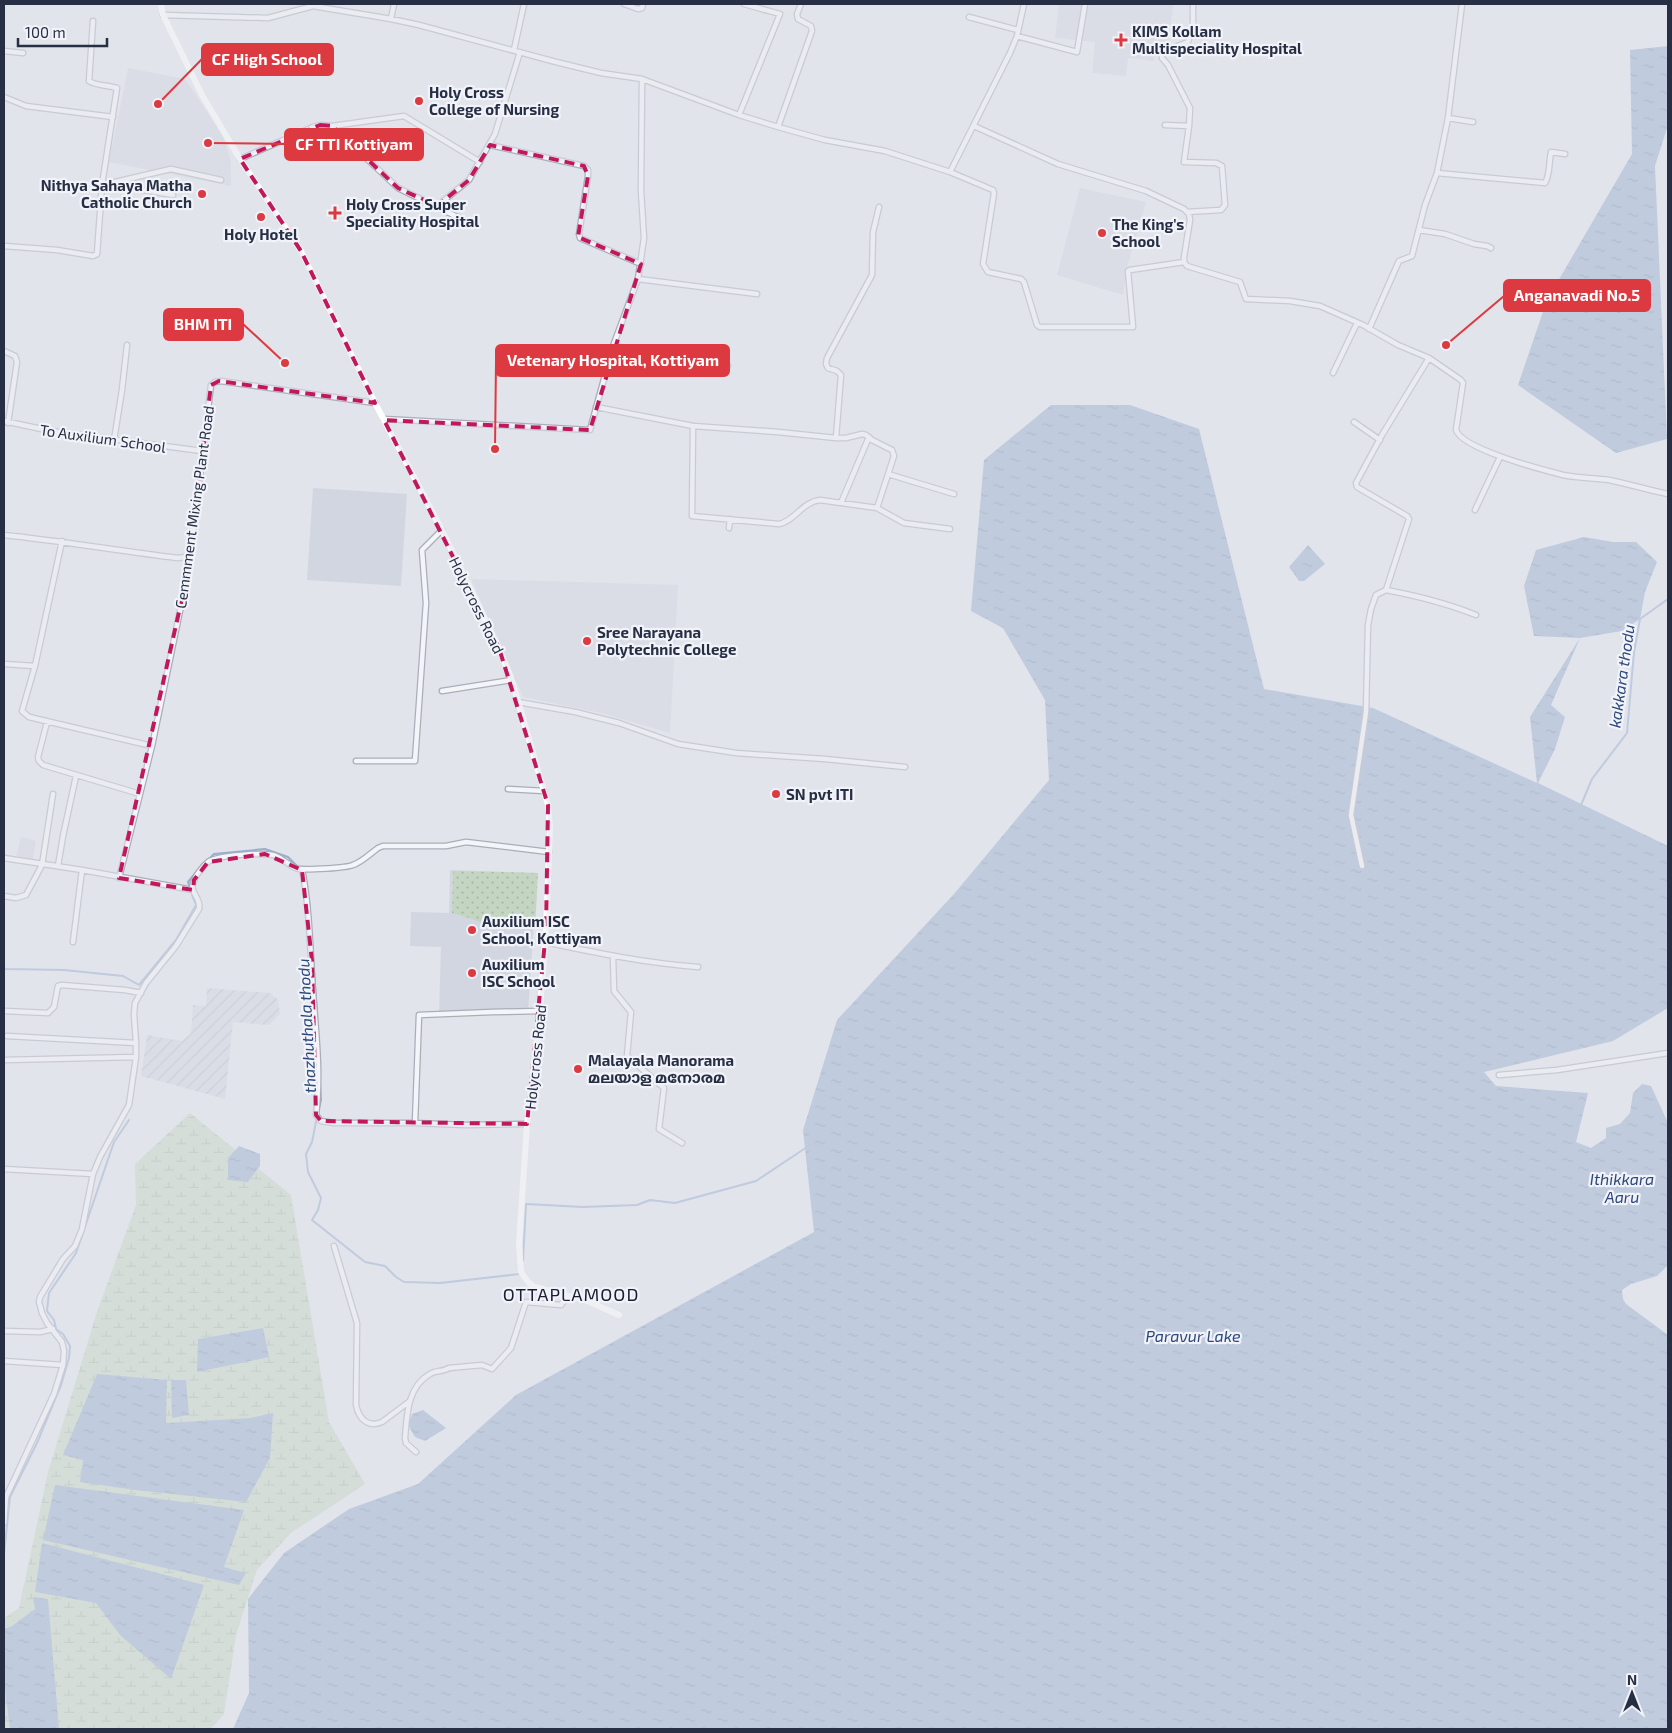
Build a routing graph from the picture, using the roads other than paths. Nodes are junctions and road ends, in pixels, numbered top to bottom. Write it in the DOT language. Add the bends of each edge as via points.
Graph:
graph roads {
  1 [pos="161,4"];
  2 [pos="394,4"];
  3 [pos="524,4"];
  4 [pos="624,4"];
  5 [pos="643,4"];
  6 [pos="744,4"];
  7 [pos="801,4"];
  8 [pos="1024,4"];
  9 [pos="1086,4"];
  10 [pos="1193,4"];
  11 [pos="1462,4"];
  12 [pos="162,15"];
  13 [pos="970,18"];
  14 [pos="390,19"];
  15 [pos="93,21"];
  16 [pos="1018,30"];
  17 [pos="1017,36"];
  18 [pos="4,50"];
  19 [pos="514,50"];
  20 [pos="520,52"];
  21 [pos="22,53"];
  22 [pos="642,79"];
  23 [pos="4,97"];
  24 [pos="739,115"];
  25 [pos="112,117"];
  26 [pos="1448,118"];
  27 [pos="1474,122"];
  28 [pos="1165,125"];
  29 [pos="332,126"];
  30 [pos="974,126"];
  31 [pos="1189,126"];
  32 [pos="778,127"];
  33 [pos="490,145"];
  34 [pos="1565,154"];
  35 [pos="240,159"];
  36 [pos="480,162"];
  37 [pos="950,172"];
  38 [pos="1437,173"];
  39 [pos="221,180"];
  40 [pos="104,184"];
  41 [pos="173,194"];
  42 [pos="437,206"];
  43 [pos="879,207"];
  44 [pos="1187,212"];
  45 [pos="474,225"];
  46 [pos="1418,230"];
  47 [pos="4,246"];
  48 [pos="1491,248"];
  49 [pos="1184,262"];
  50 [pos="641,264"];
  51 [pos="638,279"];
  52 [pos="757,294"];
  53 [pos="1358,323"];
  54 [pos="1369,329"];
  55 [pos="128,345"];
  56 [pos="613,346"];
  57 [pos="4,351"];
  58 [pos="1429,358"];
  59 [pos="728,366"];
  60 [pos="1333,373"];
  61 [pos="375,403"];
  62 [pos="596,407"];
  63 [pos="384,419"];
  64 [pos="6,422"];
  65 [pos="1354,422"];
  66 [pos="693,426"];
  67 [pos="868,437"];
  68 [pos="836,438"];
  69 [pos="114,440"];
  70 [pos="1380,440"];
  71 [pos="202,452"];
  72 [pos="1500,457"];
  73 [pos="888,474"];
  74 [pos="954,494"];
  75 [pos="1668,494"];
  76 [pos="841,503"];
  77 [pos="877,508"];
  78 [pos="1475,510"];
  79 [pos="730,519"];
  80 [pos="729,528"];
  81 [pos="950,529"];
  82 [pos="442,530"];
  83 [pos="4,535"];
  84 [pos="62,541"];
  85 [pos="191,552"];
  86 [pos="1386,590"];
  87 [pos="1476,615"];
  88 [pos="4,664"];
  89 [pos="35,666"];
  90 [pos="512,680"];
  91 [pos="442,691"];
  92 [pos="518,702"];
  93 [pos="47,722"];
  94 [pos="152,746"];
  95 [pos="356,762"];
  96 [pos="905,768"];
  97 [pos="76,776"];
  98 [pos="508,790"];
  99 [pos="544,791"];
  100 [pos="53,794"];
  101 [pos="140,794"];
  102 [pos="549,852"];
  103 [pos="4,858"];
  104 [pos="42,865"];
  105 [pos="58,866"];
  106 [pos="1362,866"];
  107 [pos="302,869"];
  108 [pos="82,870"];
  109 [pos="119,878"];
  110 [pos="193,890"];
  111 [pos="4,896"];
  112 [pos="73,942"];
  113 [pos="545,942"];
  114 [pos="613,957"];
  115 [pos="698,967"];
  116 [pos="140,993"];
  117 [pos="4,1011"];
  118 [pos="540,1012"];
  119 [pos="7,1036"];
  120 [pos="136,1042"];
  121 [pos="1668,1054"];
  122 [pos="136,1057"];
  123 [pos="4,1060"];
  124 [pos="1499,1075"];
  125 [pos="415,1123"];
  126 [pos="527,1124"];
  127 [pos="682,1143"];
  128 [pos="4,1169"];
  129 [pos="93,1174"];
  130 [pos="334,1246"];
  131 [pos="568,1296"];
  132 [pos="618,1315"];
  133 [pos="53,1329"];
  134 [pos="4,1330"];
  135 [pos="4,1361"];
  136 [pos="63,1365"];
  137 [pos="410,1401"];
  138 [pos="416,1452"];
  139 [pos="4,1523"];
  1 -- 12 [label="main road, Holycross Road"];
  2 -- 14 [label="street"];
  3 -- 19 [label="street"];
  4 -- 5 [label="street" via="638,9"];
  6 -- 24 [label="street" via="780,14"];
  7 -- 32 [label="street" via="798,19 811,26 812,32"];
  8 -- 16 [label="street"];
  9 -- 17 [label="street" via="1076,52"];
  10 -- 31 [label="street" via="1193,26 1188,42 1162,54 1190,108"];
  11 -- 26 [label="street"];
  12 -- 14 [label="street" via="268,18 313,6"];
  12 -- 35 [label="main road, Holycross Road" via="202,95"];
  13 -- 16 [label="street"];
  14 -- 19 [label="street"];
  15 -- 25 [label="street" via="89,81 117,88"];
  16 -- 17 [label="street"];
  17 -- 30 [label="street"];
  18 -- 21 [label="street"];
  19 -- 20 [label="street"];
  20 -- 22 [label="street" via="601,73"];
  20 -- 33 [label="street"];
  22 -- 24 [label="street"];
  22 -- 50 [label="street" via="644,238"];
  23 -- 25 [label="street" via="26,106"];
  24 -- 32 [label="street"];
  25 -- 40 [label="street"];
  26 -- 27 [label="street"];
  26 -- 38 [label="street"];
  28 -- 31 [label="street"];
  29 -- 35 [label="street" via="313,127"];
  29 -- 36 [label="street" via="404,116"];
  29 -- 42 [label="street" via="398,188"];
  30 -- 37 [label="street"];
  30 -- 44 [label="street" via="1058,164 1146,191"];
  31 -- 44 [label="street" via="1184,162 1222,166 1225,205 1221,210"];
  32 -- 37 [label="street" via="885,151"];
  33 -- 36 [label="street"];
  33 -- 50 [label="street" via="584,166 588,176 580,238"];
  34 -- 38 [label="street" via="1551,152 1545,183"];
  35 -- 61 [label="main road, Holycross Road" via="300,251"];
  36 -- 42 [label="street" via="469,180"];
  37 -- 49 [label="street" via="993,190 982,264 988,272 1024,282 1040,327 1133,327 1128,272"];
  38 -- 46 [label="street"];
  39 -- 40 [label="street" via="171,168"];
  40 -- 41 [label="street"];
  40 -- 47 [label="street" via="97,254"];
  42 -- 45 [label="street"];
  43 -- 68 [label="street" via="873,232 872,275 827,358 828,368 842,375"];
  44 -- 49 [label="street" via="1190,220"];
  46 -- 48 [label="street" via="1445,234"];
  46 -- 54 [label="street" via="1412,256 1399,261"];
  49 -- 53 [label="street" via="1190,268 1240,282 1246,298 1320,306"];
  50 -- 51 [label="street"];
  51 -- 52 [label="street"];
  51 -- 56 [label="street"];
  53 -- 54 [label="street"];
  53 -- 60 [label="street"];
  54 -- 58 [label="street"];
  55 -- 69 [label="street"];
  56 -- 59 [label="street"];
  56 -- 62 [label="street"];
  57 -- 64 [label="street" via="15,356 17,362"];
  58 -- 70 [label="street"];
  58 -- 72 [label="street" via="1463,383 1456,434"];
  61 -- 63 [label="main road, Holycross Road"];
  61 -- 71 [label="street, Cemmment Mixing Plant Road" via="215,382 211,385"];
  62 -- 63 [label="street" via="590,430"];
  62 -- 66 [label="street"];
  63 -- 82 [label="main road, Holycross Road"];
  64 -- 69 [label="street, To Auxilium School"];
  65 -- 70 [label="street"];
  66 -- 68 [label="street"];
  66 -- 79 [label="street" via="692,516"];
  67 -- 68 [label="street" via="862,434"];
  67 -- 73 [label="street" via="893,451"];
  67 -- 76 [label="street"];
  69 -- 71 [label="street, To Auxilium School"];
  70 -- 86 [label="street" via="1356,486 1409,519"];
  71 -- 85 [label="street, Cemmment Mixing Plant Road"];
  72 -- 75 [label="street" via="1564,475 1609,480"];
  72 -- 78 [label="street"];
  73 -- 74 [label="street"];
  73 -- 77 [label="street"];
  76 -- 77 [label="street"];
  76 -- 79 [label="street" via="813,501 779,524"];
  77 -- 81 [label="street" via="904,523"];
  79 -- 80 [label="street"];
  82 -- 90 [label="main road, Holycross Road"];
  82 -- 95 [label="street" via="422,550 426,604 415,762"];
  83 -- 84 [label="street"];
  84 -- 85 [label="street" via="177,558 186,557"];
  84 -- 89 [label="street"];
  85 -- 94 [label="street, Cemmment Mixing Plant Road"];
  86 -- 87 [label="street" via="1425,597"];
  86 -- 106 [label="street" via="1376,595 1368,625 1366,712 1351,815"];
  88 -- 89 [label="street"];
  89 -- 93 [label="street" via="22,712 29,718"];
  90 -- 91 [label="street"];
  90 -- 92 [label="main road, Holycross Road"];
  92 -- 96 [label="street" via="619,723 688,746"];
  92 -- 99 [label="main road, Holycross Road"];
  93 -- 94 [label="street"];
  93 -- 97 [label="street" via="39,761 47,767"];
  94 -- 101 [label="street, Cemmment Mixing Plant Road"];
  97 -- 101 [label="street"];
  97 -- 105 [label="street"];
  98 -- 99 [label="street"];
  99 -- 102 [label="main road, Holycross Road" via="548,805"];
  100 -- 104 [label="street"];
  101 -- 109 [label="street, Cemmment Mixing Plant Road"];
  102 -- 107 [label="street" via="466,842 446,846 383,846 351,866"];
  102 -- 113 [label="main road, Holycross Road"];
  103 -- 104 [label="street"];
  104 -- 105 [label="street"];
  104 -- 111 [label="street" via="26,895 22,898"];
  105 -- 108 [label="street"];
  107 -- 110 [label="street" via="270,854 219,858 208,862 194,880"];
  107 -- 125 [label="street" via="310,920 318,1058 316,1115 321,1120 334,1123"];
  108 -- 109 [label="street"];
  108 -- 112 [label="street"];
  109 -- 110 [label="street"];
  110 -- 116 [label="street" via="200,899 200,909"];
  113 -- 114 [label="street"];
  113 -- 118 [label="main road, Holycross Road"];
  114 -- 115 [label="street"];
  114 -- 127 [label="street" via="614,991 631,1012 627,1056 664,1088 659,1129"];
  116 -- 117 [label="street" via="62,984 58,986 54,1007 48,1012"];
  116 -- 120 [label="street" via="134,1014"];
  118 -- 125 [label="street" via="419,1015"];
  118 -- 126 [label="main road, Holycross Road"];
  119 -- 120 [label="street"];
  120 -- 122 [label="street"];
  121 -- 124 [label="street"];
  122 -- 123 [label="street"];
  122 -- 129 [label="street" via="129,1105"];
  125 -- 126 [label="street"];
  126 -- 131 [label="main road, Holycross Road" via="519,1244 521,1272 535,1287"];
  128 -- 129 [label="street"];
  129 -- 133 [label="street" via="82,1229 40,1297 40,1308"];
  130 -- 137 [label="street" via="357,1323 358,1413 363,1421 377,1424"];
  131 -- 132 [label="main road"];
  131 -- 137 [label="street" via="561,1305 526,1302 511,1348 492,1369 482,1365 432,1373 418,1382"];
  133 -- 134 [label="street" via="40,1332"];
  133 -- 136 [label="street" via="62,1342"];
  135 -- 136 [label="street"];
  136 -- 139 [label="street" via="54,1394 6,1497"];
  137 -- 138 [label="street" via="404,1438"];
}
